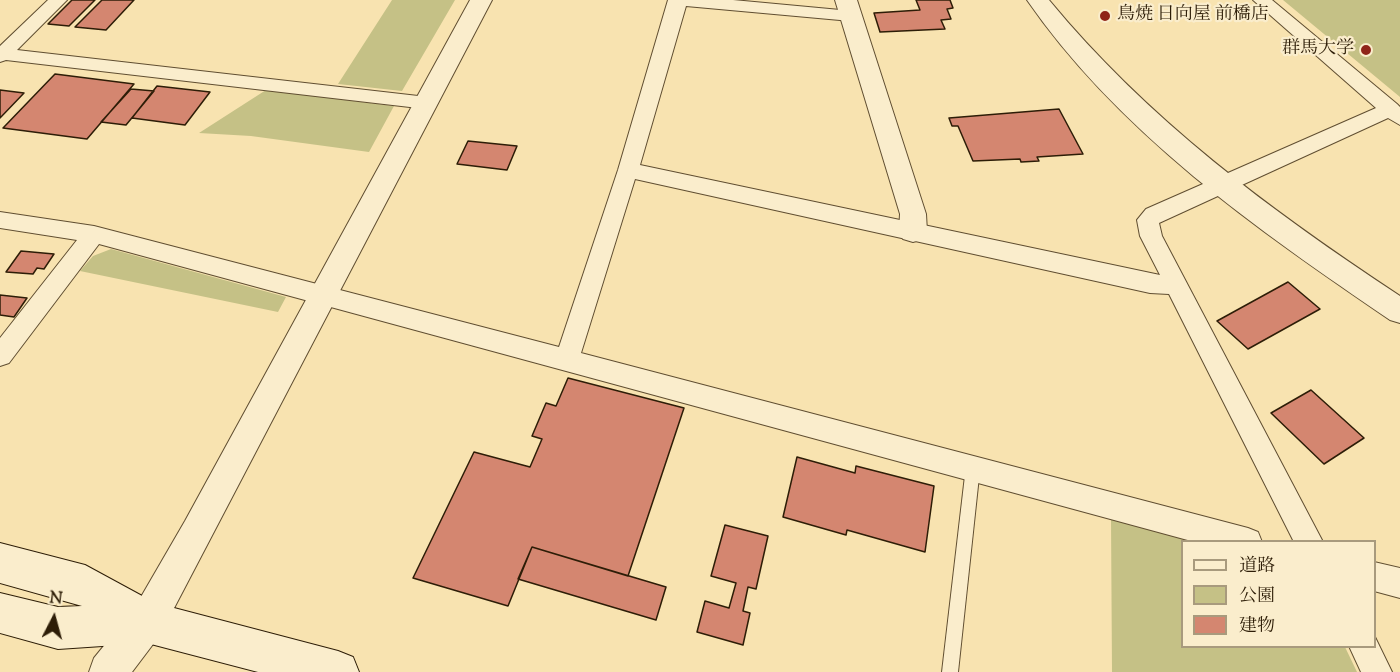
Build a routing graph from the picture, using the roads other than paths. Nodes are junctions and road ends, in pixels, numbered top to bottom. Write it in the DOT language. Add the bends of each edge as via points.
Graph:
graph roads {
  1 [pos="58,0"];
  2 [pos="481,0"];
  3 [pos="678,0"];
  4 [pos="1038,0"];
  5 [pos="1262,0"];
  6 [pos="848,8"];
  7 [pos="1,55"];
  8 [pos="427,103"];
  9 [pos="1395,113"];
  10 [pos="628,170"];
  11 [pos="1224,184"];
  12 [pos="0,220"];
  13 [pos="913,232"];
  14 [pos="94,234"];
  15 [pos="1176,285"];
  16 [pos="324,294"];
  17 [pos="1400,311"];
  18 [pos="2,351"];
  19 [pos="567,359"];
  20 [pos="973,467"];
  21 [pos="1241,540"];
  22 [pos="1308,540"];
  23 [pos="0,563"];
  24 [pos="1376,577"];
  25 [pos="1400,583"];
  26 [pos="0,613"];
  27 [pos="147,622"];
  28 [pos="1365,648"];
  29 [pos="108,672"];
  30 [pos="338,672"];
  31 [pos="950,672"];
  32 [pos="1377,672"];
  1 -- 7 [label="street"];
  2 -- 8 [label="street"];
  3 -- 6 [label="street"];
  3 -- 10 [label="street"];
  4 -- 11 [label="street" via="1106,78"];
  5 -- 9 [label="street"];
  6 -- 13 [label="street" via="913,214"];
  7 -- 8 [label="street"];
  8 -- 16 [label="street"];
  9 -- 11 [label="street"];
  10 -- 13 [label="street"];
  10 -- 19 [label="street"];
  11 -- 15 [label="street" via="1148,220 1151,236"];
  11 -- 17 [label="street"];
  12 -- 14 [label="street"];
  13 -- 15 [label="street" via="1150,284"];
  14 -- 16 [label="street"];
  14 -- 18 [label="street"];
  15 -- 22 [label="street"];
  16 -- 19 [label="street"];
  16 -- 27 [label="street"];
  19 -- 20 [label="street"];
  20 -- 21 [label="street"];
  20 -- 31 [label="lane"];
  23 -- 27 [label="main road" via="85,585"];
  24 -- 25 [label="street"];
  26 -- 27 [label="main road" via="58,628"];
  27 -- 29 [label="street"];
  27 -- 30 [label="main road"];
  28 -- 32 [label="street"];
}
